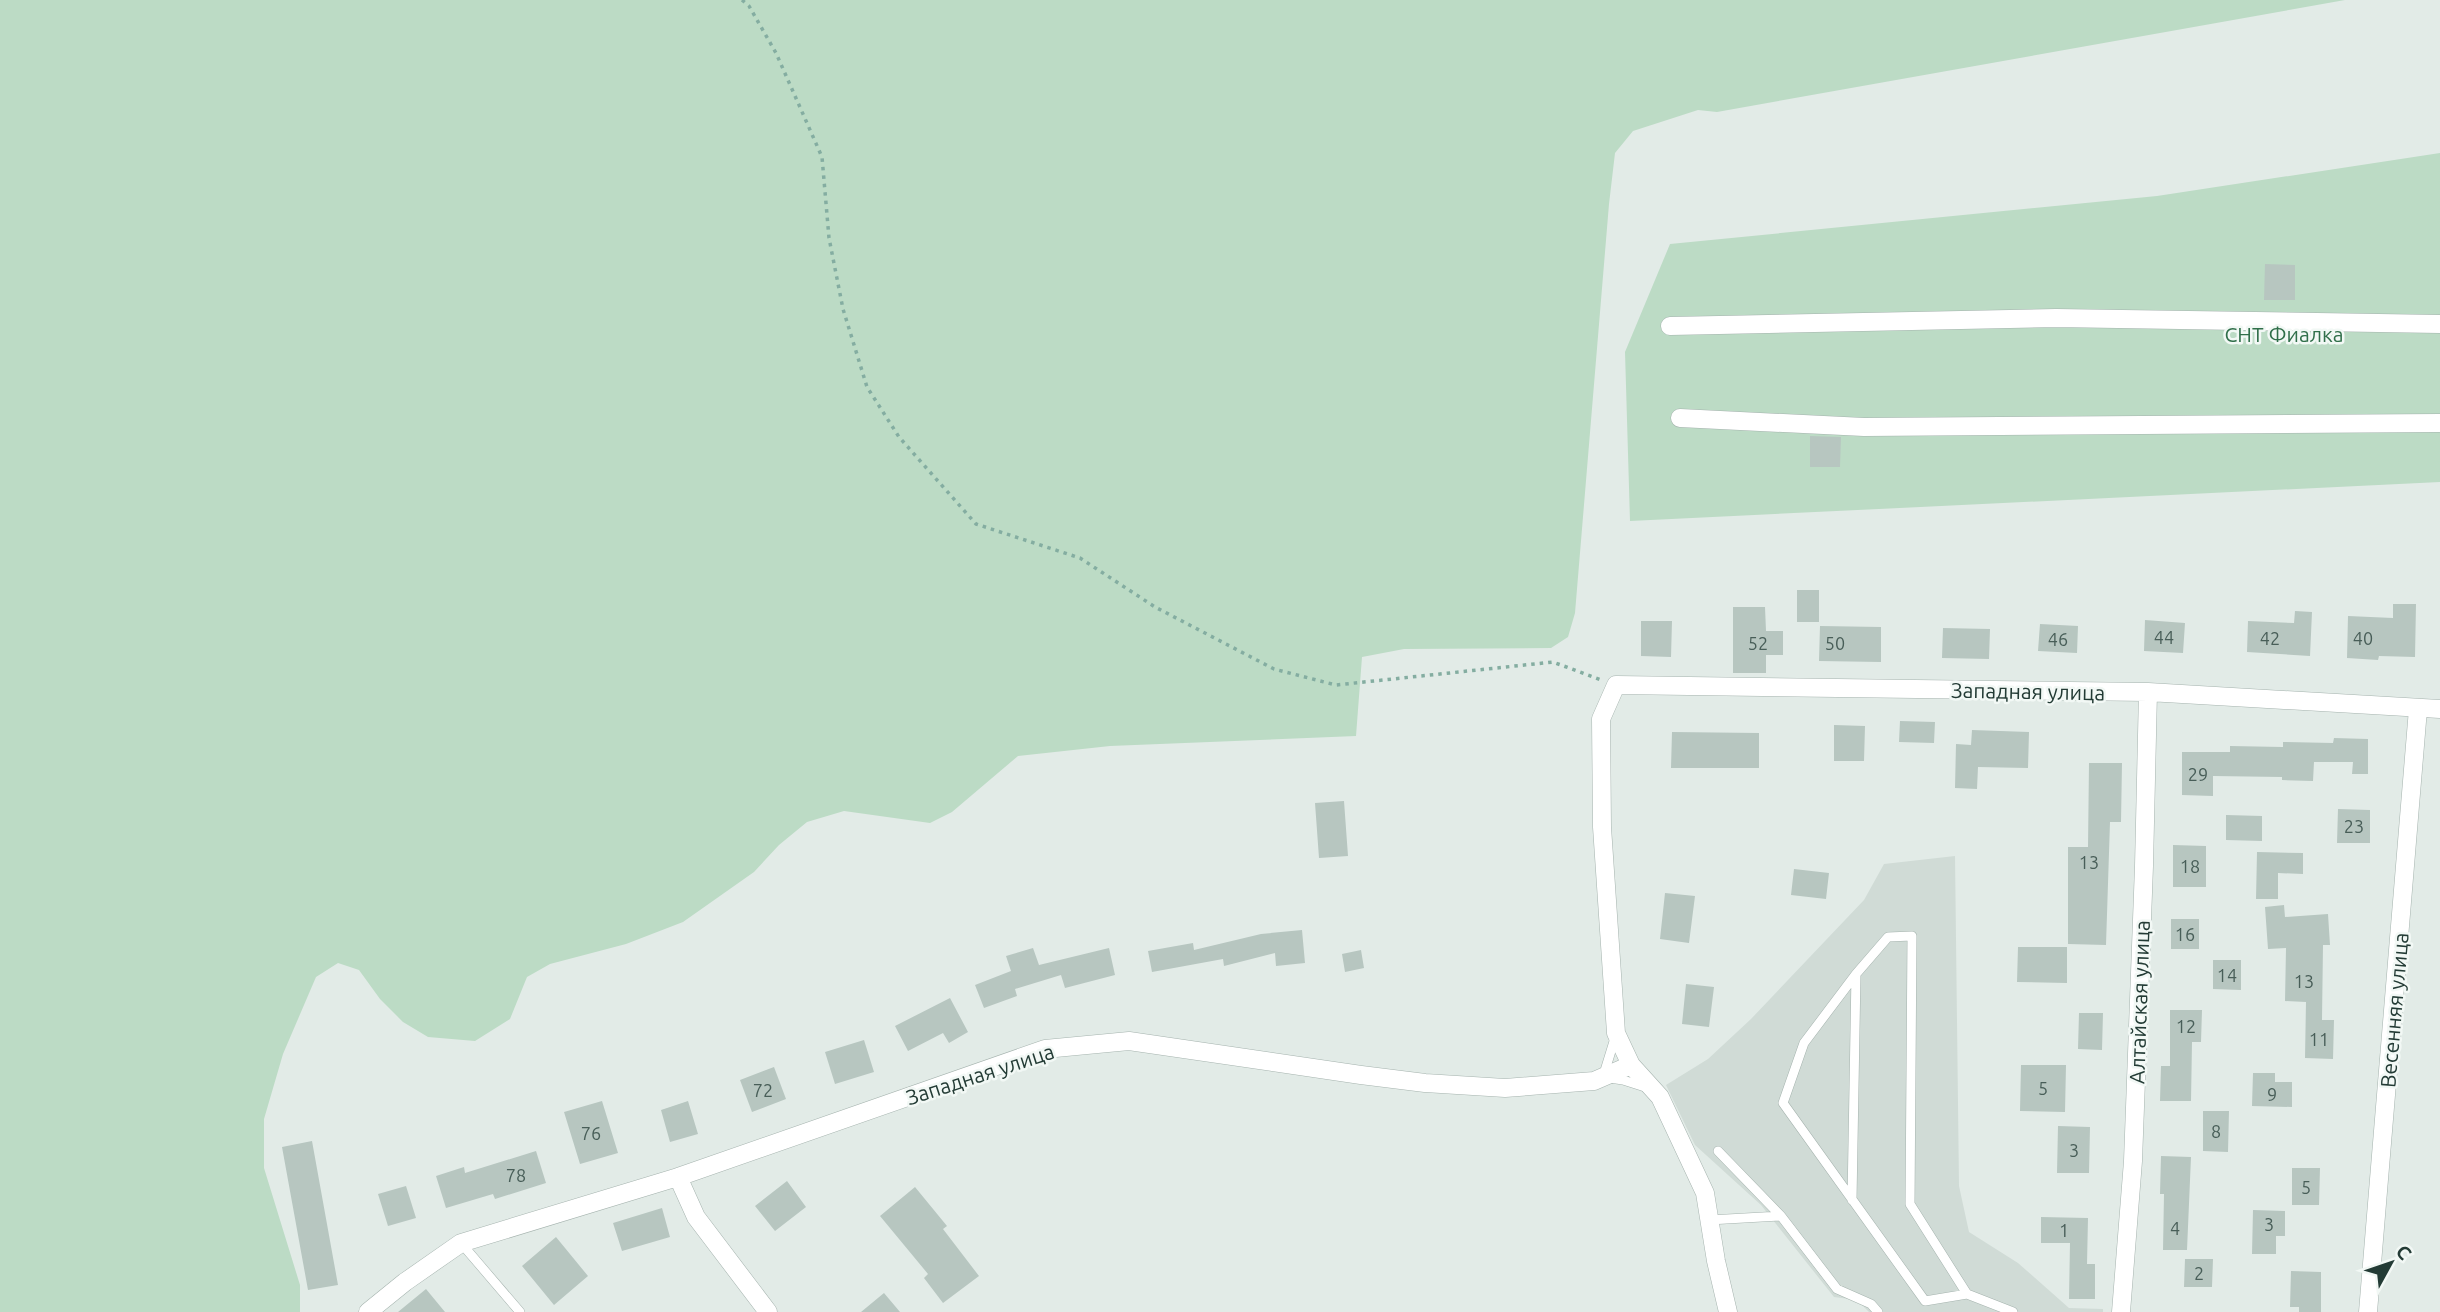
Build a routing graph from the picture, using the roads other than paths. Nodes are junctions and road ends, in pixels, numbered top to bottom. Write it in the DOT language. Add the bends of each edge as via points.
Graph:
graph roads {
  1 [pos="2440,324"];
  2 [pos="1670,326"];
  3 [pos="1680,418"];
  4 [pos="2440,423"];
  5 [pos="2148,692"];
  6 [pos="2418,709"];
  7 [pos="2440,709"];
  8 [pos="1856,974"];
  9 [pos="1616,1033"];
  10 [pos="1631,1065"];
  11 [pos="1603,1077"];
  12 [pos="1654,1090"];
  13 [pos="1718,1151"];
  14 [pos="678,1177"];
  15 [pos="1853,1200"];
  16 [pos="1781,1216"];
  17 [pos="1709,1220"];
  18 [pos="461,1243"];
  19 [pos="1967,1294"];
  20 [pos="368,1312"];
  21 [pos="520,1312"];
  22 [pos="768,1312"];
  23 [pos="1728,1312"];
  24 [pos="1878,1312"];
  25 [pos="2014,1312"];
  26 [pos="2121,1312"];
  27 [pos="2368,1312"];
  1 -- 2 [label="street" via="2056,318"];
  3 -- 4 [label="street" via="1864,427"];
  5 -- 6 [label="street, Западная улица"];
  5 -- 9 [label="street, Западная улица" via="1616,685 1601,719 1602,827"];
  5 -- 26 [label="street, Алтайская улица" via="2133,1161"];
  6 -- 7 [label="street, Западная улица"];
  6 -- 27 [label="street, Весенняя улица"];
  8 -- 15 [label="lane"];
  8 -- 15 [label="lane" via="1804,1043 1783,1103"];
  8 -- 19 [label="lane" via="1888,937 1912,936 1910,1204"];
  9 -- 10 [label="street"];
  9 -- 11 [label="lane"];
  10 -- 11 [label="street, Западная улица"];
  10 -- 12 [label="street"];
  11 -- 12 [label="lane"];
  11 -- 14 [label="street, Западная улица" via="1506,1088 1374,1077 1129,1041 1045,1049"];
  12 -- 17 [label="street" via="1705,1193"];
  13 -- 16 [label="lane"];
  14 -- 18 [label="street, Западная улица"];
  14 -- 22 [label="street" via="696,1217"];
  15 -- 19 [label="lane" via="1925,1301"];
  16 -- 17 [label="lane"];
  16 -- 24 [label="lane" via="1836,1289 1871,1304"];
  17 -- 23 [label="street"];
  18 -- 20 [label="street, Западная улица"];
  18 -- 21 [label="lane"];
  19 -- 25 [label="lane"];
}
